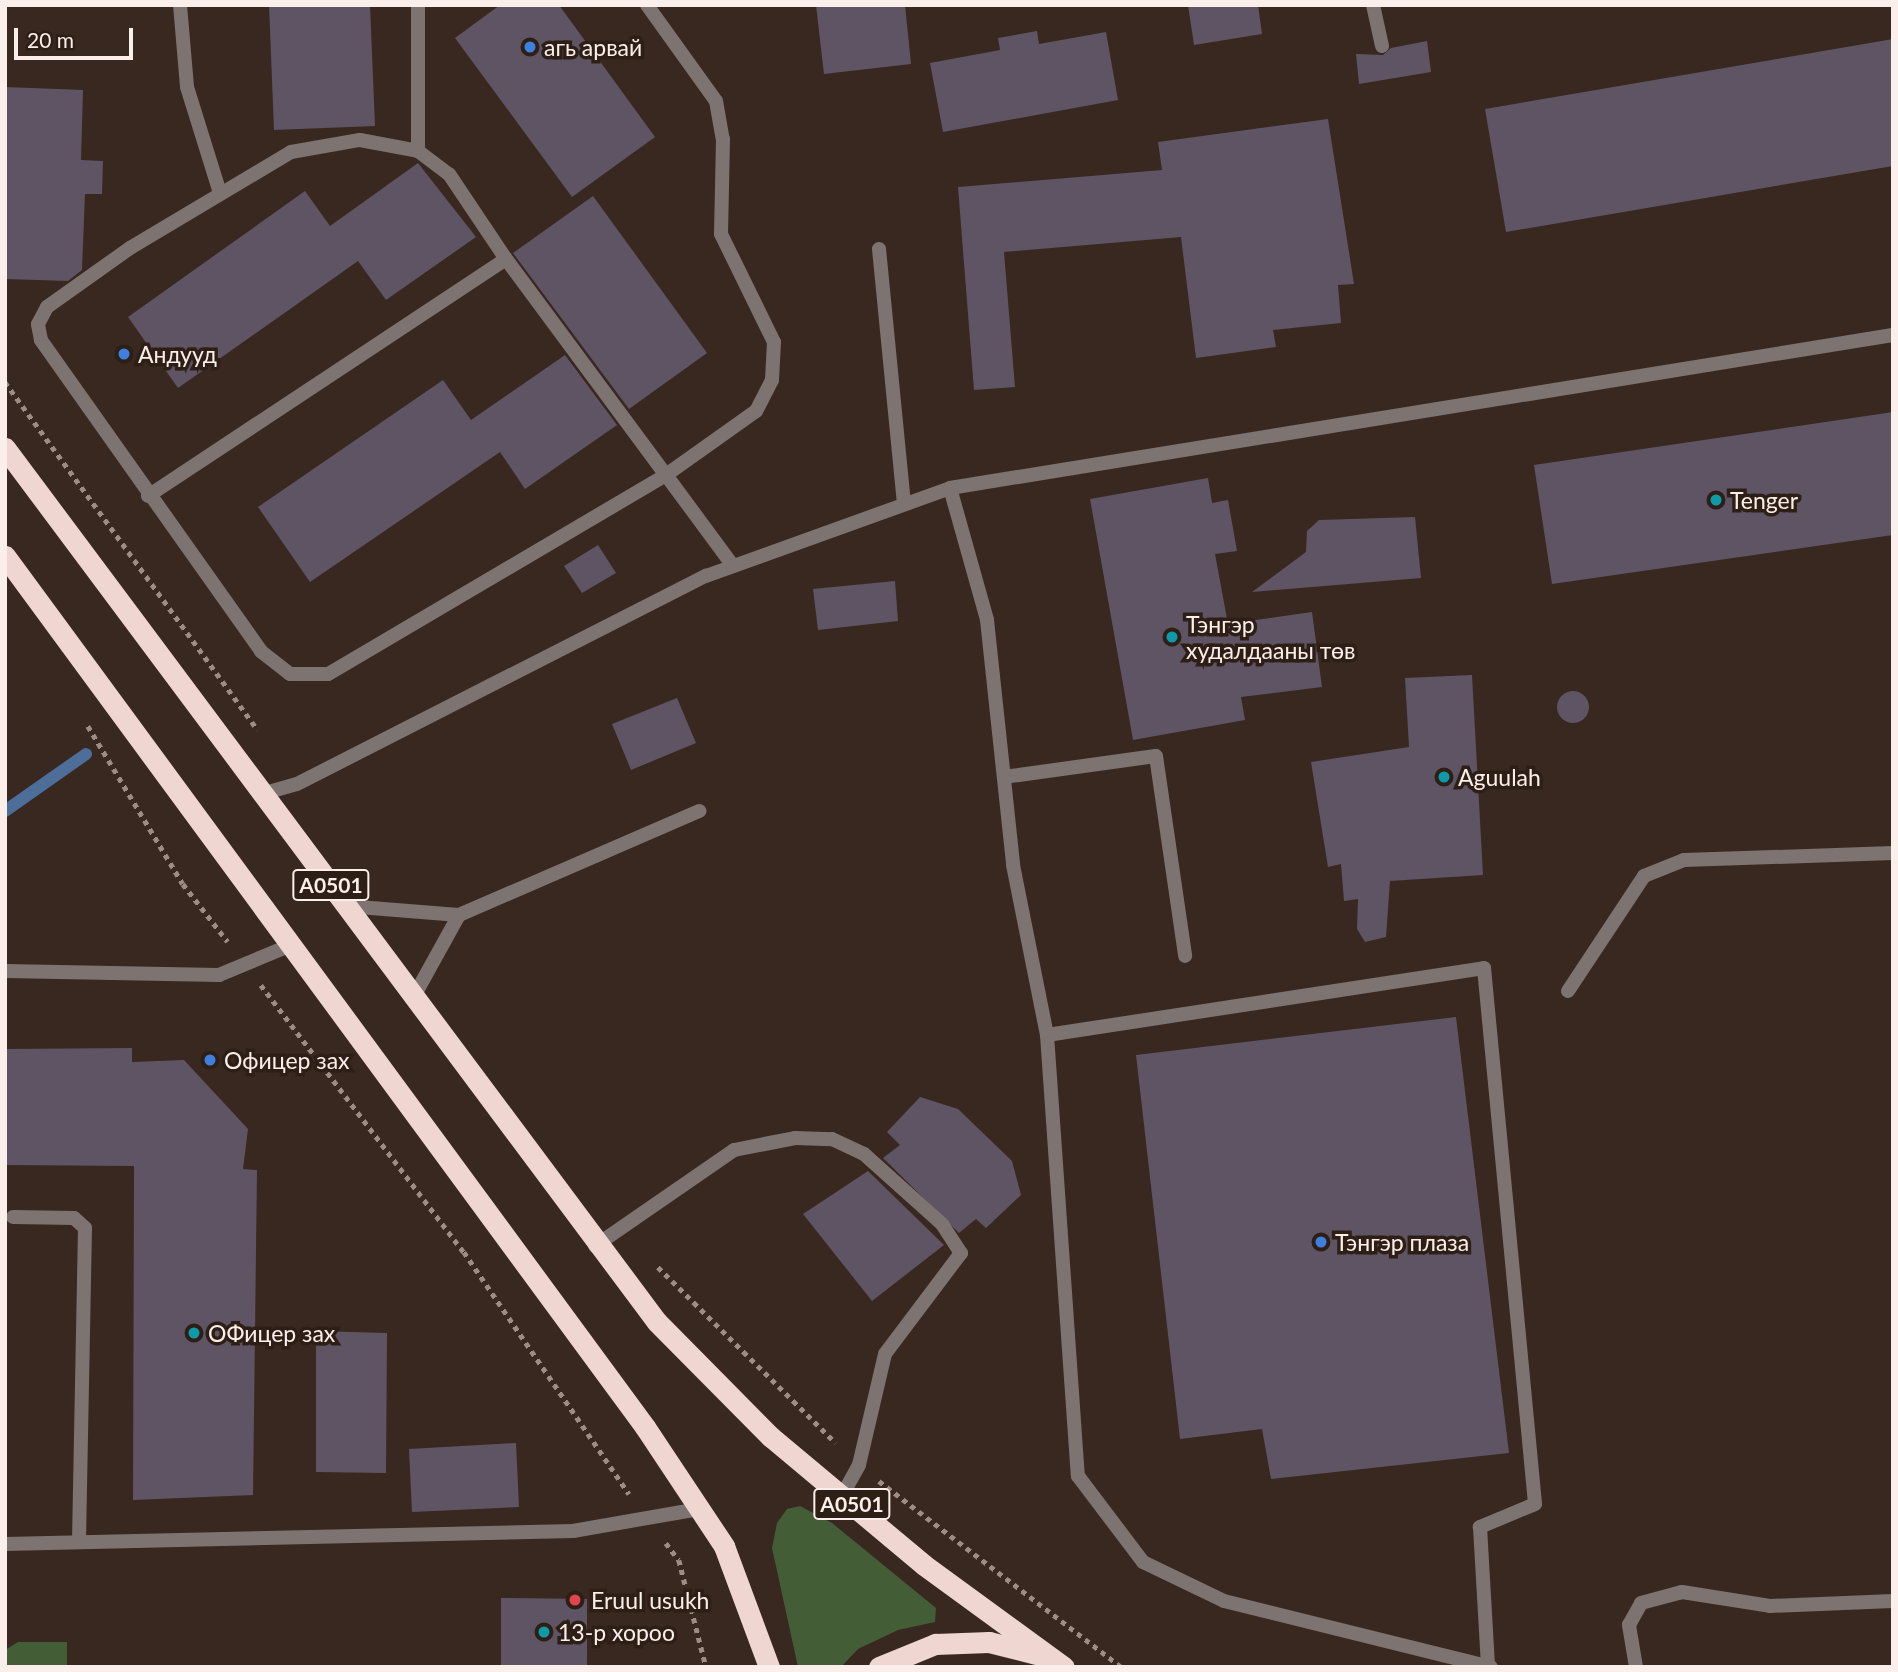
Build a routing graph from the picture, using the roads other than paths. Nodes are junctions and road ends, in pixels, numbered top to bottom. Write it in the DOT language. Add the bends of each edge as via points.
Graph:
graph roads {
  1 [pos="180,5"];
  2 [pos="418,5"];
  3 [pos="647,5"];
  4 [pos="1373,5"];
  5 [pos="1382,46"];
  6 [pos="418,151"];
  7 [pos="219,190"];
  8 [pos="879,249"];
  9 [pos="506,259"];
  10 [pos="1893,334"];
  11 [pos="5,448"];
  12 [pos="666,475"];
  13 [pos="950,488"];
  14 [pos="148,496"];
  15 [pos="904,504"];
  16 [pos="5,556"];
  17 [pos="733,566"];
  18 [pos="1003,777"];
  19 [pos="265,793"];
  20 [pos="699,811"];
  21 [pos="1893,853"];
  22 [pos="346,906"];
  23 [pos="458,915"];
  24 [pos="290,945"];
  25 [pos="1185,956"];
  26 [pos="5,971"];
  27 [pos="1568,991"];
  28 [pos="413,998"];
  29 [pos="1047,1035"];
  30 [pos="13,1217"];
  31 [pos="595,1247"];
  32 [pos="842,1496"];
  33 [pos="699,1509"];
  34 [pos="79,1542"];
  35 [pos="5,1544"];
  36 [pos="1893,1601"];
  37 [pos="1490,1666"];
  38 [pos="769,1667"];
  39 [pos="879,1667"];
  40 [pos="1062,1667"];
  41 [pos="1636,1667"];
  1 -- 7 [label="street" via="187,87"];
  2 -- 6 [label="street"];
  3 -- 12 [label="street" via="716,101 723,139 721,234 774,342 772,380 756,411"];
  4 -- 5 [label="street"];
  6 -- 7 [label="street" via="360,140 316,145"];
  6 -- 9 [label="street" via="449,174"];
  7 -- 14 [label="street" via="47,307 38,324 41,340"];
  8 -- 15 [label="street"];
  9 -- 12 [label="street"];
  9 -- 14 [label="street"];
  10 -- 13 [label="street"];
  11 -- 19 [label="highway, A0501"];
  12 -- 14 [label="street" via="381,645 328,674 308,677 290,674 261,652"];
  12 -- 17 [label="street"];
  13 -- 15 [label="street"];
  13 -- 18 [label="street" via="987,620"];
  15 -- 17 [label="street"];
  16 -- 24 [label="highway, A0501"];
  17 -- 19 [label="street" via="297,784"];
  18 -- 25 [label="street" via="1156,756"];
  18 -- 29 [label="street" via="1013,866"];
  19 -- 22 [label="highway, A0501"];
  20 -- 23 [label="street"];
  21 -- 27 [label="street" via="1684,860 1644,876"];
  22 -- 23 [label="street"];
  22 -- 28 [label="highway, A0501"];
  23 -- 28 [label="street"];
  24 -- 26 [label="street" via="219,975"];
  24 -- 33 [label="highway, A0501" via="645,1427"];
  28 -- 31 [label="highway, A0501"];
  29 -- 37 [label="street" via="1078,1476 1143,1562 1224,1601"];
  29 -- 37 [label="street" via="1484,968 1535,1504 1480,1527"];
  30 -- 34 [label="street" via="74,1218 85,1228"];
  31 -- 32 [label="highway, A0501" via="657,1322 771,1437"];
  31 -- 32 [label="street" via="734,1150 795,1138 832,1139 864,1154 942,1224 961,1253 884,1354 859,1465"];
  32 -- 40 [label="highway, A0501"];
  33 -- 34 [label="street" via="573,1531"];
  33 -- 38 [label="highway, A0501" via="724,1546"];
  34 -- 35 [label="street"];
  36 -- 41 [label="street" via="1770,1606 1682,1592 1641,1603 1629,1625"];
  39 -- 40 [label="highway, A0501" via="935,1644 989,1642 1041,1655"];
}
